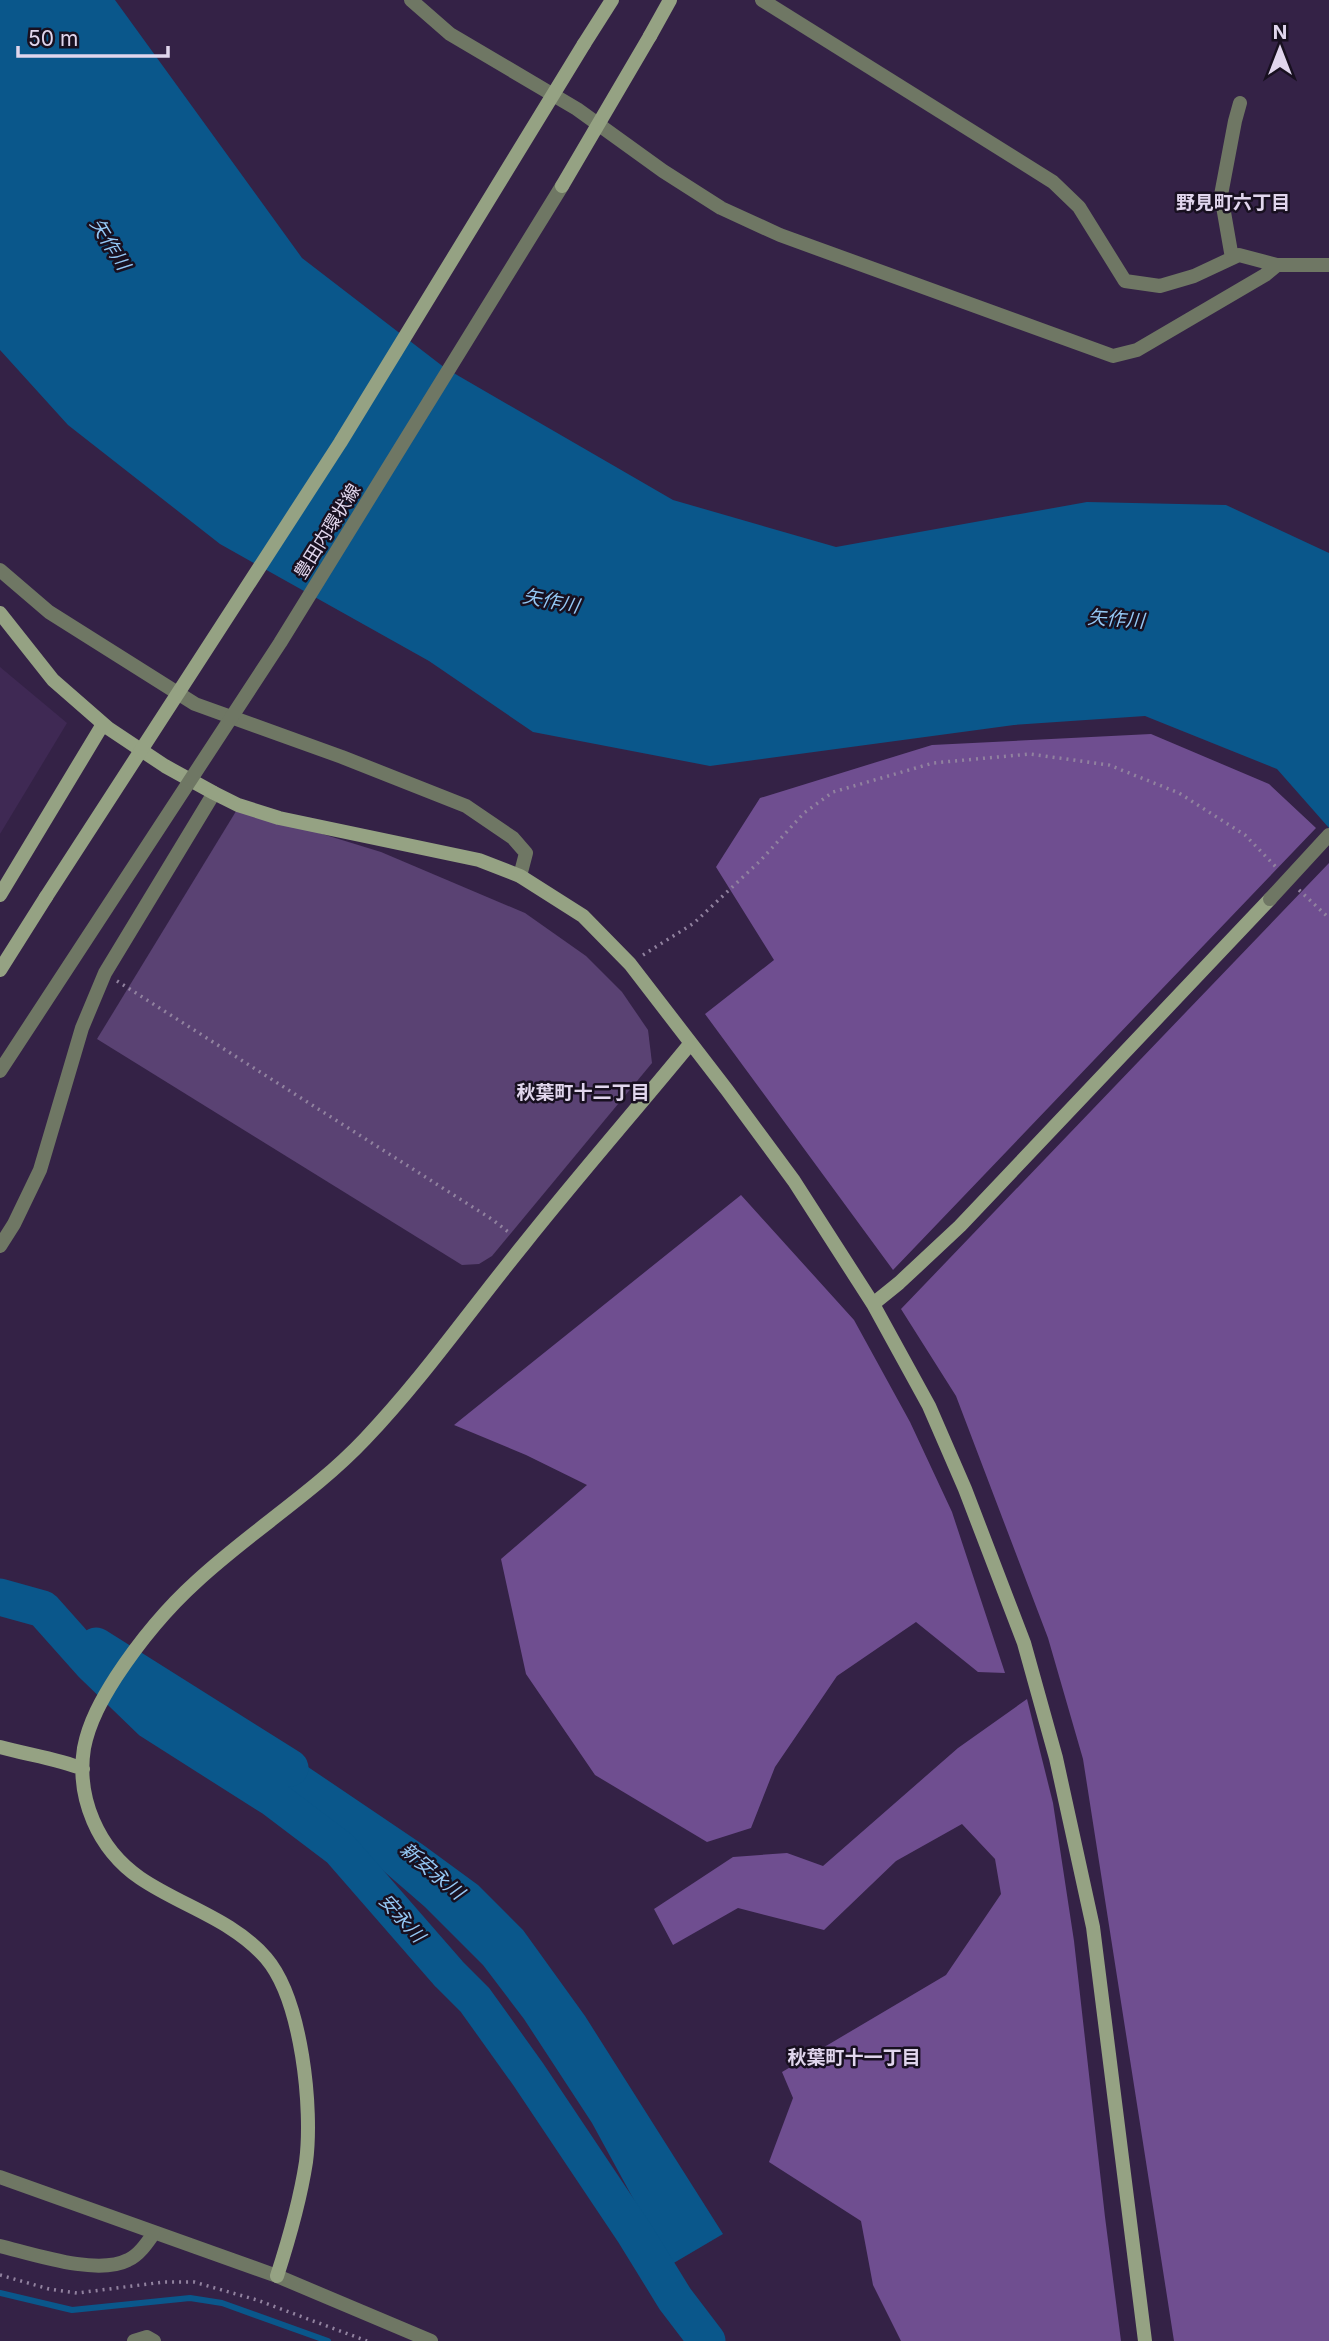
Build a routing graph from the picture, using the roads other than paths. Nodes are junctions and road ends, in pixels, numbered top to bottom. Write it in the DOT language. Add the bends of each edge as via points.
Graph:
graph roads {
  1 [pos="411,0"];
  2 [pos="612,0"];
  3 [pos="670,0"];
  4 [pos="762,0"];
  5 [pos="1240,103"];
  6 [pos="1232,258"];
  7 [pos="1277,265"];
  8 [pos="1329,265"];
  9 [pos="0,570"];
  10 [pos="0,613"];
  11 [pos="103,724"];
  12 [pos="214,793"];
  13 [pos="1329,835"];
  14 [pos="520,876"];
  15 [pos="0,895"];
  16 [pos="0,970"];
  17 [pos="690,1044"];
  18 [pos="0,1071"];
  19 [pos="0,1246"];
  20 [pos="873,1304"];
  21 [pos="0,1747"];
  22 [pos="83,1769"];
  23 [pos="0,2177"];
  24 [pos="154,2233"];
  25 [pos="0,2246"];
  26 [pos="277,2276"];
  27 [pos="134,2341"];
  28 [pos="154,2341"];
  29 [pos="431,2341"];
  30 [pos="1145,2341"];
  1 -- 7 [label="street" via="450,34 576,109 721,208 780,235 1113,356 1137,350"];
  2 -- 16 [label="street, 豊田内環状線, bridge" via="340,443"];
  3 -- 18 [label="street, 豊田内環状線, bridge" via="562,186 280,643"];
  4 -- 6 [label="street" via="1053,182 1079,207 1125,281 1160,286"];
  5 -- 6 [label="street" via="1221,195"];
  6 -- 7 [label="street" via="1239,255"];
  7 -- 8 [label="street"];
  9 -- 14 [label="street" via="49,612 195,704 466,806 513,838 526,853"];
  10 -- 11 [label="street" via="53,680"];
  11 -- 12 [label="street"];
  11 -- 15 [label="street"];
  12 -- 14 [label="street" via="268,816 466,857"];
  12 -- 19 [label="street" via="105,973 82,1028 40,1170"];
  13 -- 20 [label="street, bridge" via="960,1226"];
  14 -- 17 [label="street" via="583,916 630,964"];
  17 -- 20 [label="street" via="794,1181"];
  17 -- 22 [label="street" via="364,1440 196,1581 136,1647 101,1701 84,1749"];
  20 -- 30 [label="street" via="929,1406 965,1489 1024,1643 1056,1758 1093,1927"];
  21 -- 22 [label="street" via="63,1760"];
  22 -- 26 [label="street" via="86,1804 101,1838 114,1853 139,1877 221,1922 253,1946 267,1959 285,1990 300,2039 306,2157"];
  23 -- 24 [label="street"];
  24 -- 25 [label="street" via="128,2260 110,2266 76,2264"];
  24 -- 26 [label="street"];
  26 -- 29 [label="street"];
  27 -- 28 [label="street" via="147,2337"];
}
